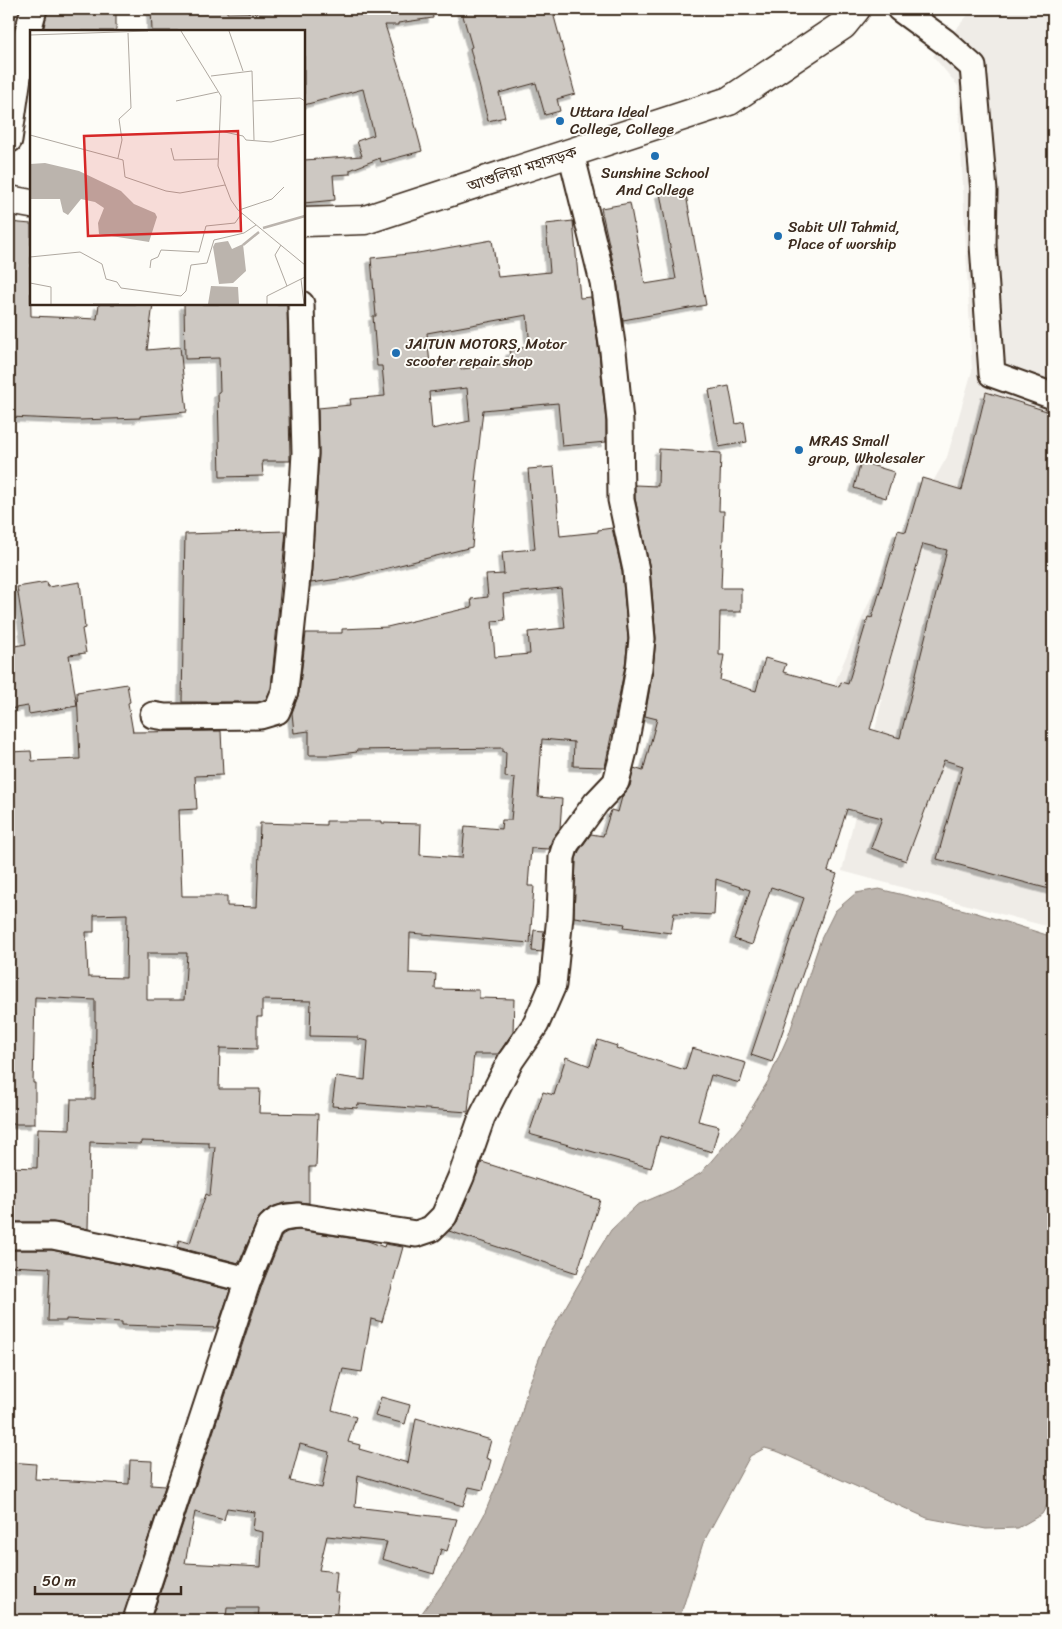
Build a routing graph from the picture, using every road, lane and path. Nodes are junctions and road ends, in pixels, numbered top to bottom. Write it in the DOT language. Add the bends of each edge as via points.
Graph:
graph roads {
  1 [pos="34,9"];
  2 [pos="900,9"];
  3 [pos="845,14"];
  4 [pos="9,140"];
  5 [pos="571,153"];
  6 [pos="9,200"];
  7 [pos="30,204"];
  8 [pos="305,222"];
  9 [pos="301,305"];
  10 [pos="1053,396"];
  11 [pos="153,715"];
  12 [pos="9,1236"];
  13 [pos="248,1280"];
  14 [pos="136,1620"];
  1 -- 4 [label="street" via="21,56"];
  2 -- 10 [label="street" via="974,67 984,191 983,245 992,374"];
  3 -- 5 [label="highway, আশুলিয়া মহাসড়ক" via="728,101"];
  5 -- 8 [label="highway, আশুলিয়া মহাসড়ক" via="365,220"];
  5 -- 13 [label="street" via="603,282 612,341 620,421 621,500 636,570 642,639 616,782 566,844 562,857 553,985 536,1024 512,1060 482,1117 444,1216 431,1229 416,1234 312,1217 276,1220 270,1226"];
  6 -- 7 [label="highway"];
  9 -- 11 [label="street" via="304,452 298,568 284,691 277,711 260,716"];
  12 -- 13 [label="street" via="53,1236"];
  13 -- 14 [label="street"];
}
